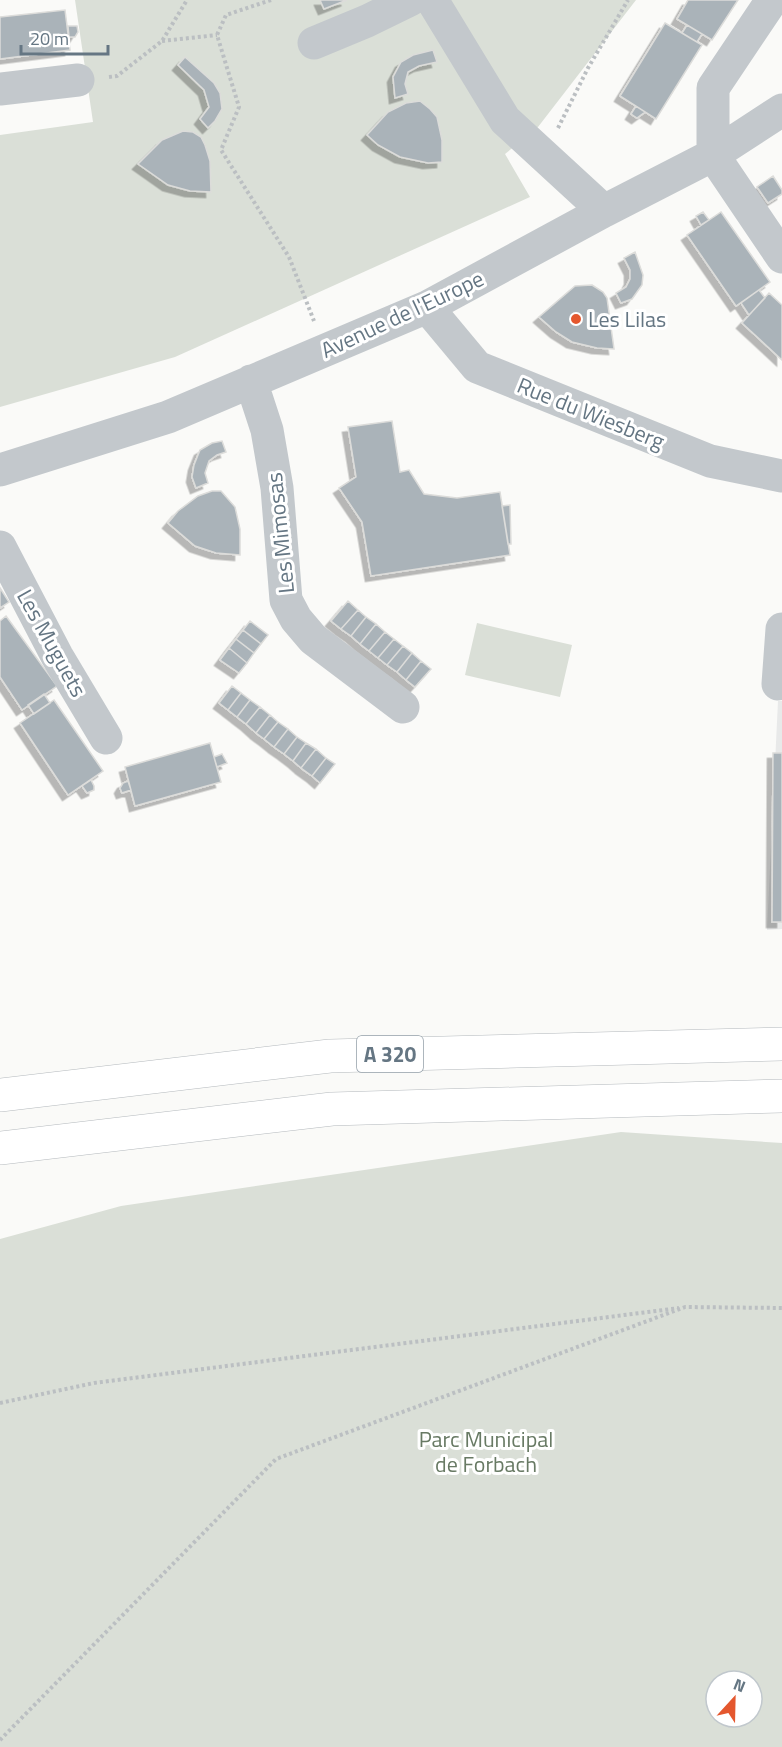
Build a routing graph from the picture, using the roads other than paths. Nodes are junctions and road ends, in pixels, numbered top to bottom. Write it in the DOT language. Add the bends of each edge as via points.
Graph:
graph roads {
  1 [pos="410,0"];
  2 [pos="432,0"];
  3 [pos="772,0"];
  4 [pos="314,43"];
  5 [pos="78,81"];
  6 [pos="0,89"];
  7 [pos="782,110"];
  8 [pos="713,155"];
  9 [pos="604,211"];
  10 [pos="782,257"];
  11 [pos="426,307"];
  12 [pos="251,381"];
  13 [pos="0,470"];
  14 [pos="782,476"];
  15 [pos="0,547"];
  16 [pos="782,629"];
  17 [pos="778,684"];
  18 [pos="403,707"];
  19 [pos="106,738"];
  20 [pos="782,1044"];
  21 [pos="0,1095"];
  22 [pos="782,1096"];
  23 [pos="0,1148"];
  1 -- 4 [label="street"];
  2 -- 9 [label="street" via="506,120"];
  3 -- 8 [label="street" via="713,88"];
  5 -- 6 [label="street"];
  7 -- 8 [label="street, Avenue de l'Europe"];
  8 -- 9 [label="street, Avenue de l'Europe"];
  8 -- 10 [label="street"];
  9 -- 11 [label="street, Avenue de l'Europe"];
  11 -- 12 [label="street, Avenue de l'Europe"];
  11 -- 14 [label="street, Rue du Wiesberg" via="477,367 710,461"];
  12 -- 13 [label="street, Avenue de l'Europe" via="168,417"];
  12 -- 18 [label="street, Les Mimosas" via="267,430 277,488 286,600 314,639"];
  15 -- 19 [label="street, Les Muguets" via="57,656"];
  16 -- 17 [label="street"];
  20 -- 21 [label="highway, A 320" via="330,1056"];
  22 -- 23 [label="highway" via="332,1109"];
}
